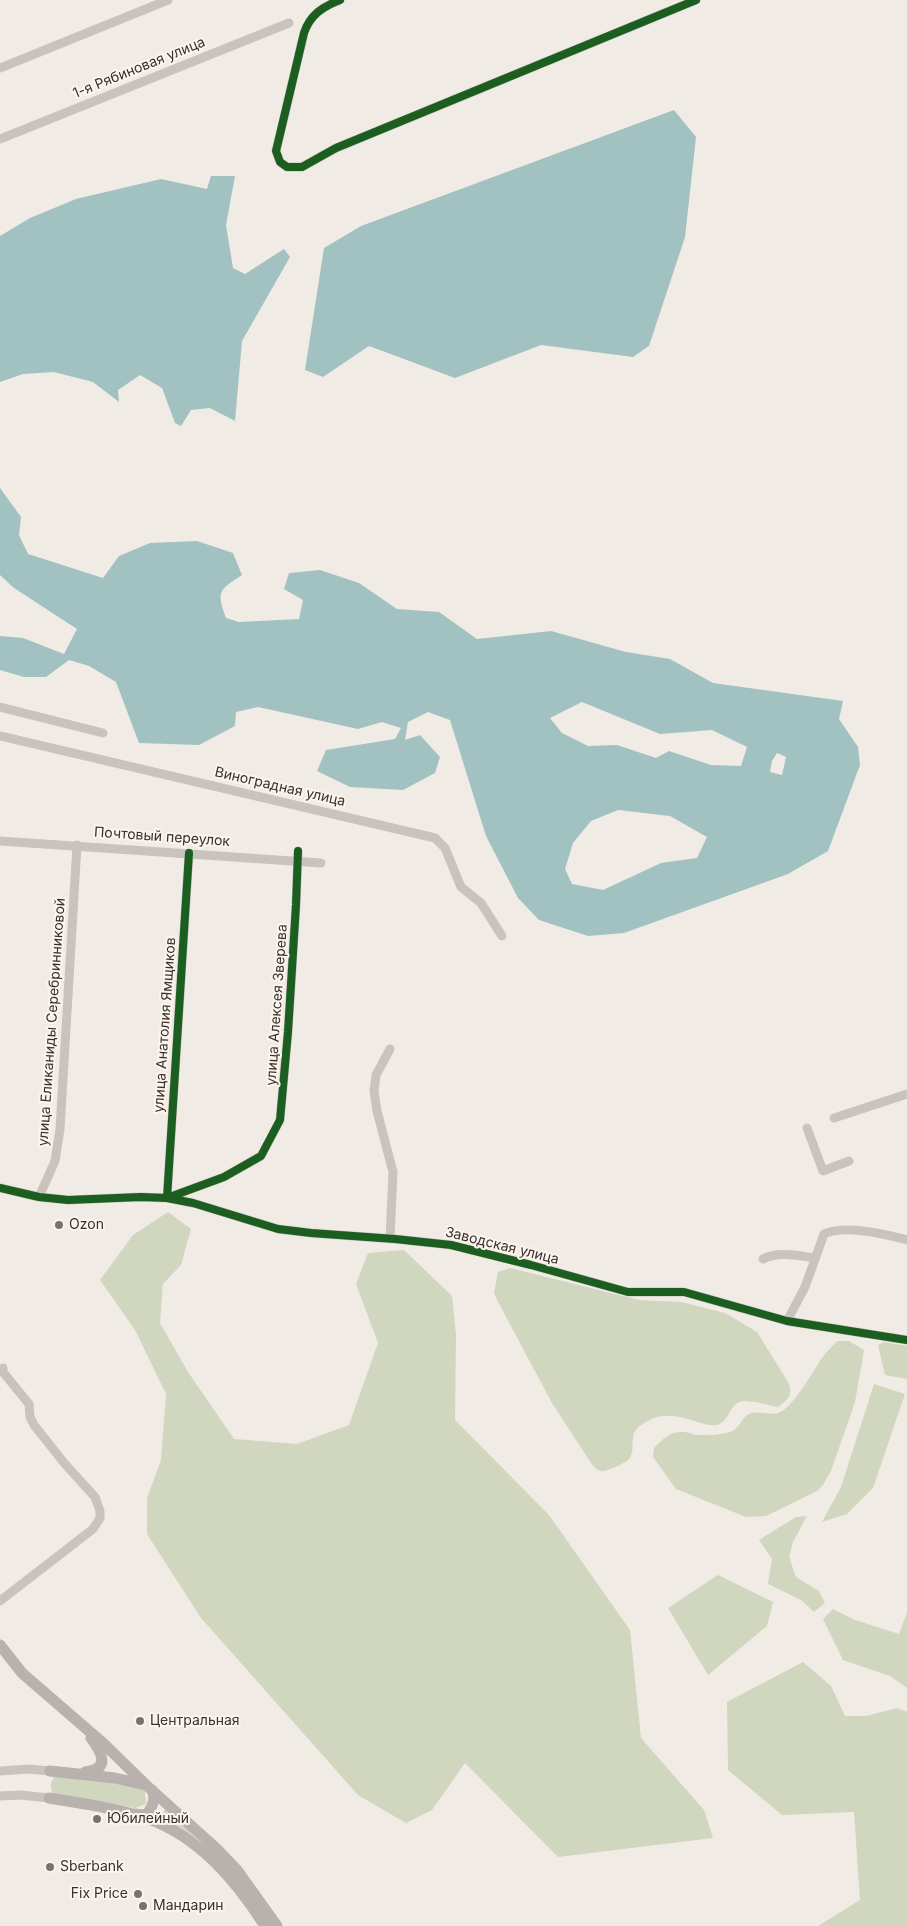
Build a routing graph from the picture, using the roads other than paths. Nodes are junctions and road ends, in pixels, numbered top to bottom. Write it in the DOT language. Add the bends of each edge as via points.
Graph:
graph roads {
  1 [pos="168,0"];
  2 [pos="340,0"];
  3 [pos="696,0"];
  4 [pos="289,22"];
  5 [pos="0,68"];
  6 [pos="0,139"];
  7 [pos="0,707"];
  8 [pos="103,733"];
  9 [pos="0,736"];
  10 [pos="0,841"];
  11 [pos="78,845"];
  12 [pos="298,851"];
  13 [pos="189,853"];
  14 [pos="297,861"];
  15 [pos="321,863"];
  16 [pos="502,936"];
  17 [pos="390,1049"];
  18 [pos="907,1094"];
  19 [pos="834,1118"];
  20 [pos="807,1128"];
  21 [pos="850,1160"];
  22 [pos="0,1188"];
  23 [pos="39,1197"];
  24 [pos="167,1198"];
  25 [pos="390,1239"];
  26 [pos="907,1240"];
  27 [pos="815,1258"];
  28 [pos="763,1259"];
  29 [pos="788,1321"];
  30 [pos="907,1340"];
  31 [pos="3,1368"];
  32 [pos="0,1601"];
  33 [pos="0,1645"];
  34 [pos="79,1723"];
  35 [pos="0,1771"];
  36 [pos="50,1771"];
  37 [pos="63,1772"];
  38 [pos="149,1787"];
  39 [pos="0,1796"];
  40 [pos="49,1798"];
  41 [pos="124,1812"];
  42 [pos="265,1926"];
  43 [pos="277,1926"];
  1 -- 5 [label="street"];
  2 -- 3 [label="street" via="314,14 304,33 276,151 280,162 287,168 302,167 336,148"];
  4 -- 6 [label="street, 1-я Рябиновая улица"];
  7 -- 8 [label="street"];
  9 -- 16 [label="street, Виноградная улица" via="435,838 445,848 461,887 480,904"];
  10 -- 11 [label="street, Почтовый переулок"];
  11 -- 13 [label="street, Почтовый переулок"];
  11 -- 23 [label="street, улица Еликаниды Серебринниковой" via="60,1129 54,1161"];
  12 -- 14 [label="street, улица Алексея Зверева"];
  13 -- 14 [label="street, Почтовый переулок"];
  13 -- 24 [label="street, улица Анатолия Ямщиков"];
  14 -- 15 [label="street, Почтовый переулок"];
  14 -- 24 [label="street, улица Алексея Зверева" via="282,1115 261,1156 224,1177"];
  17 -- 25 [label="street" via="376,1075 374,1091 394,1172"];
  18 -- 19 [label="street"];
  20 -- 21 [label="street" via="823,1171"];
  22 -- 23 [label="street, Заводская улица"];
  23 -- 24 [label="street, Заводская улица" via="73,1201"];
  24 -- 25 [label="street, Заводская улица" via="278,1229"];
  25 -- 29 [label="street, Заводская улица" via="474,1250 628,1292 691,1294"];
  26 -- 27 [label="street" via="859,1231 832,1230 822,1235"];
  27 -- 28 [label="street" via="780,1255"];
  27 -- 29 [label="street"];
  29 -- 30 [label="street, Заводская улица"];
  31 -- 32 [label="street" via="29,1404 31,1422 95,1497 100,1518 93,1529"];
  33 -- 34 [label="main road" via="22,1673"];
  34 -- 37 [label="main road" via="101,1752 103,1760 95,1771"];
  34 -- 38 [label="main road"];
  35 -- 36 [label="street"];
  36 -- 37 [label="main road"];
  37 -- 38 [label="main road" via="115,1778"];
  38 -- 41 [label="main road" via="154,1802 148,1813"];
  38 -- 43 [label="main road" via="237,1870"];
  39 -- 40 [label="street"];
  40 -- 41 [label="main road"];
  41 -- 42 [label="main road" via="148,1819 188,1840 228,1876"];
}
